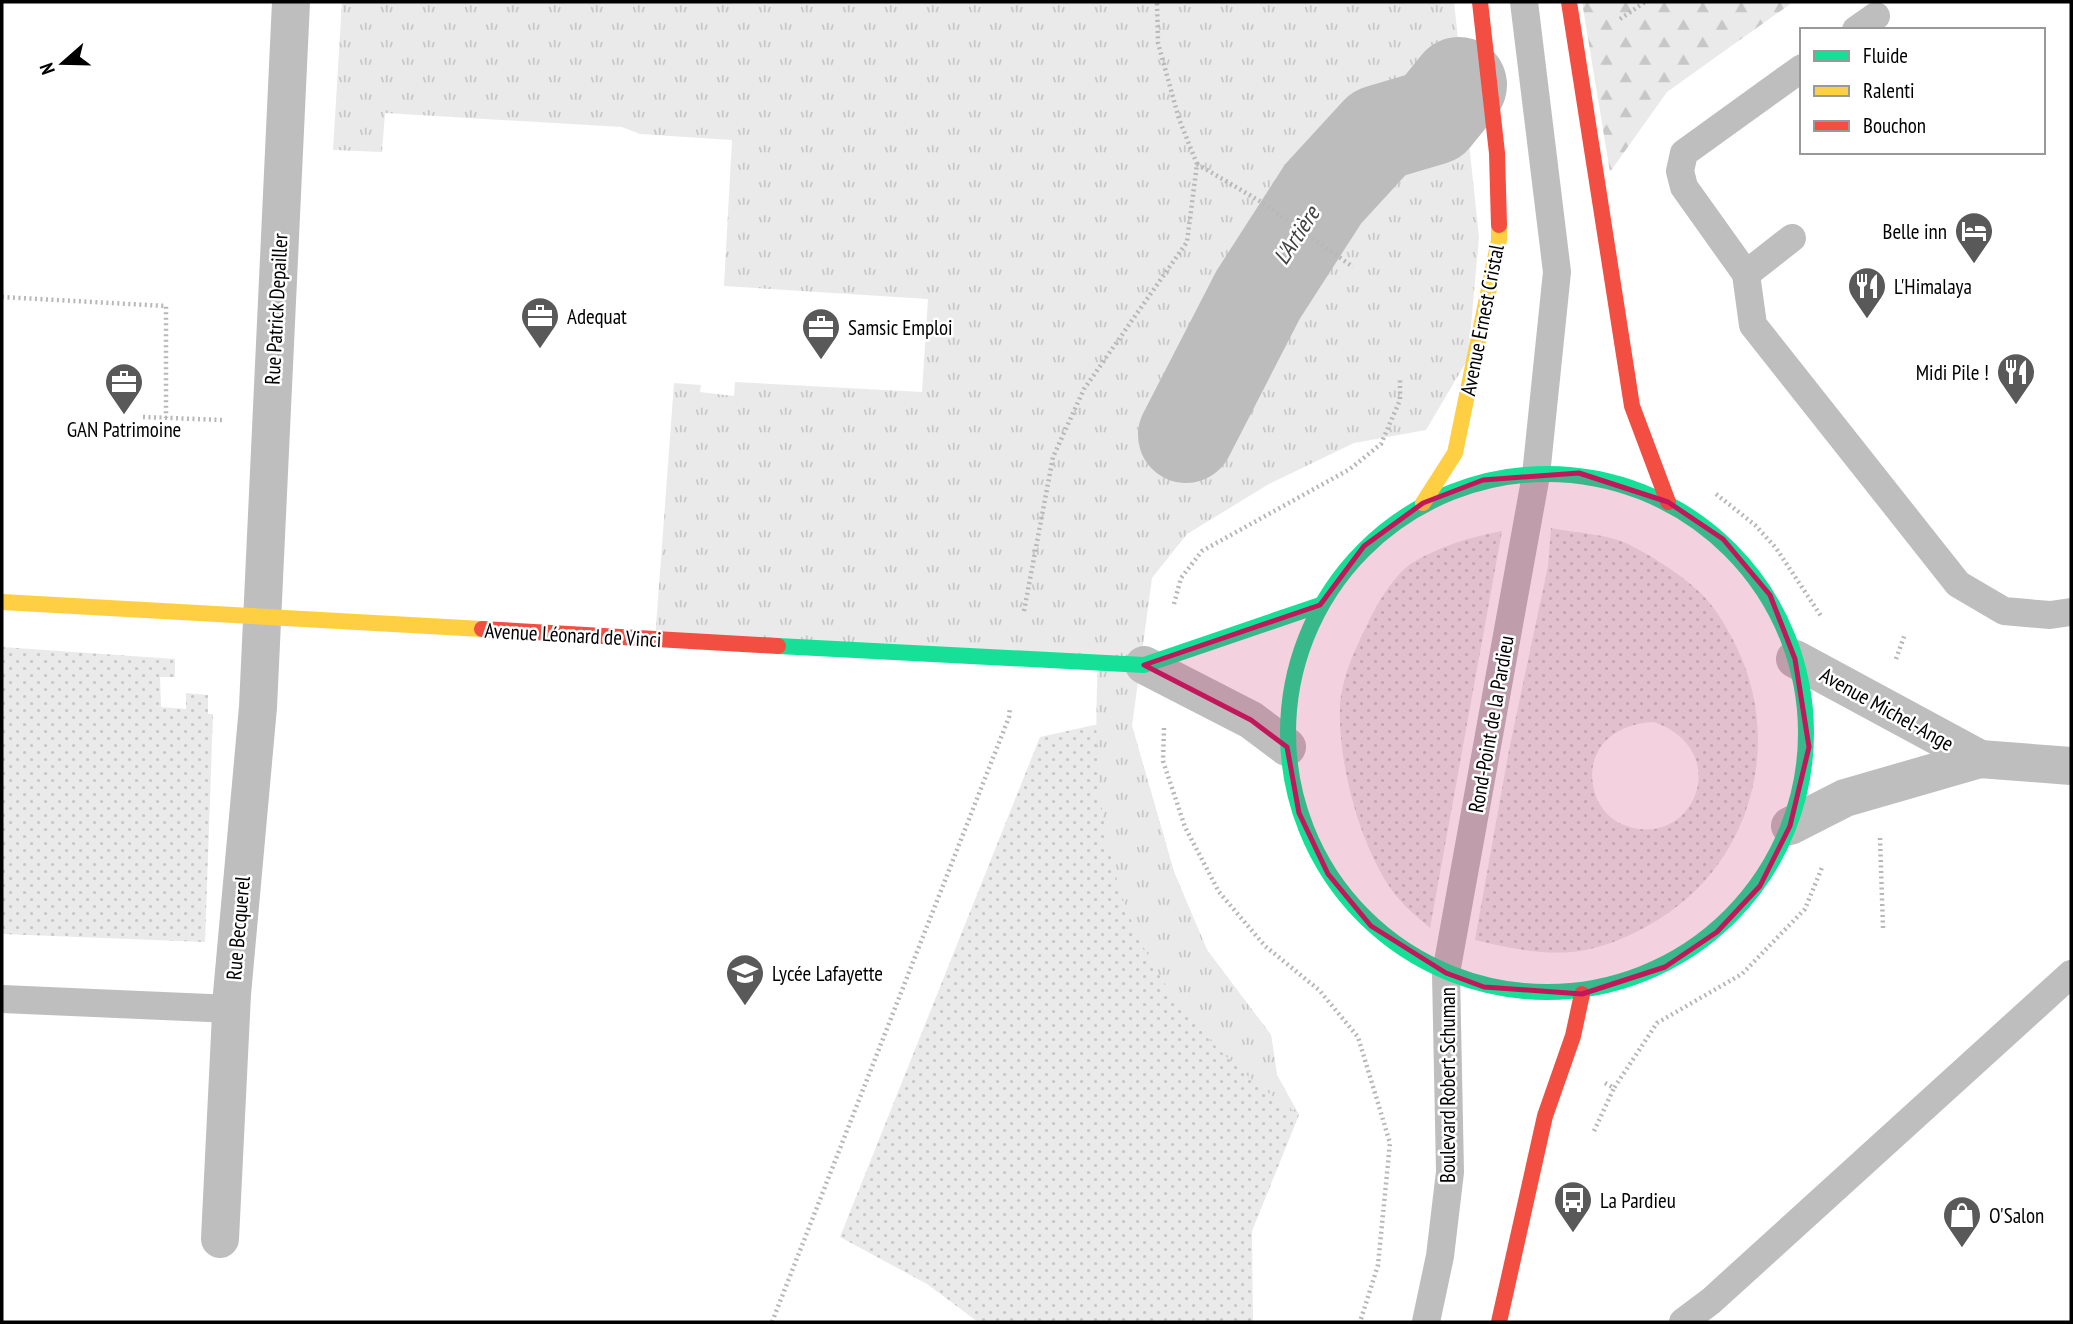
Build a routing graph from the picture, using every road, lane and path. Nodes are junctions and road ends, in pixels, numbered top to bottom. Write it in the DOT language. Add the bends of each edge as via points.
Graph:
graph roads {
  1 [pos="291,2"];
  2 [pos="1157,2"];
  3 [pos="1480,2"];
  4 [pos="1524,2"];
  5 [pos="1569,2"];
  6 [pos="1800,69"];
  7 [pos="1197,164"];
  8 [pos="1792,238"];
  9 [pos="1353,267"];
  10 [pos="1746,274"];
  11 [pos="2,297"];
  12 [pos="1400,378"];
  13 [pos="143,417"];
  14 [pos="166,418"];
  15 [pos="269,422"];
  16 [pos="1536,475"];
  17 [pos="1713,492"];
  18 [pos="1668,502"];
  19 [pos="1423,503"];
  20 [pos="2,602"];
  21 [pos="1320,605"];
  22 [pos="2071,612"];
  23 [pos="261,617"];
  24 [pos="1825,622"];
  25 [pos="1795,659"];
  26 [pos="1014,660"];
  27 [pos="1161,666"];
  28 [pos="1287,747"];
  29 [pos="1980,759"];
  30 [pos="2071,766"];
  31 [pos="1790,825"];
  32 [pos="1827,855"];
  33 [pos="1446,973"];
  34 [pos="2071,974"];
  35 [pos="1581,994"];
  36 [pos="2,999"];
  37 [pos="232,1009"];
  38 [pos="1563,1059"];
  39 [pos="220,1239"];
  40 [pos="772,1322"];
  41 [pos="1360,1322"];
  42 [pos="1426,1322"];
  43 [pos="1499,1322"];
  44 [pos="1683,1322"];
  1 -- 15 [label="street, Rue Patrick Depailler"];
  2 -- 7 [label="path" via="1158,43"];
  3 -- 19 [label="main road, Avenue Ernest Cristal" via="1497,153 1499,240 1455,453"];
  4 -- 16 [label="lane" via="1557,272"];
  5 -- 18 [label="main road" via="1632,406"];
  6 -- 10 [label="lane" via="1684,153 1680,171 1684,187"];
  7 -- 9 [label="path" via="1263,203"];
  7 -- 26 [label="path" via="1187,242 1084,389 1053,457"];
  8 -- 10 [label="lane"];
  10 -- 22 [label="lane" via="1753,325 1958,584 2004,611"];
  11 -- 14 [label="path" via="166,306"];
  12 -- 27 [label="path" via="1400,400 1381,444 1350,469 1202,551 1181,578"];
  13 -- 14 [label="path"];
  14 -- 15 [label="path"];
  15 -- 23 [label="street, Rue Patrick Depailler"];
  16 -- 18 [label="main road" via="1579,473"];
  16 -- 19 [label="main road" via="1483,480"];
  16 -- 33 [label="lane, Rond-Point de la Pardieu"];
  17 -- 24 [label="path" via="1776,548"];
  18 -- 25 [label="main road" via="1723,539 1770,595"];
  19 -- 21 [label="main road" via="1364,546"];
  20 -- 23 [label="main road, Avenue Léonard de Vinci"];
  21 -- 27 [label="main road, Avenue Léonard de Vinci"];
  21 -- 28 [label="main road" via="1293,673"];
  23 -- 26 [label="main road, Avenue Léonard de Vinci"];
  23 -- 37 [label="street, Rue Becquerel" via="258,707"];
  25 -- 29 [label="street, Avenue Michel-Ange"];
  25 -- 31 [label="main road" via="1809,747"];
  26 -- 27 [label="main road, Avenue Léonard de Vinci"];
  26 -- 40 [label="path" via="1009,717"];
  27 -- 28 [label="street, Avenue Léonard de Vinci"];
  27 -- 41 [label="path" via="1163,761 1185,827 1219,892 1265,946 1319,990 1358,1037 1390,1143 1378,1265"];
  28 -- 33 [label="main road" via="1298,813 1328,874 1371,926"];
  29 -- 30 [label="street, Avenue Michel-Ange"];
  29 -- 31 [label="street, Avenue Michel-Ange" via="1845,798"];
  31 -- 35 [label="main road" via="1760,886 1717,932 1665,967"];
  32 -- 38 [label="path" via="1805,909 1742,974 1657,1023 1614,1088"];
  33 -- 35 [label="main road" via="1484,987 1545,995"];
  33 -- 42 [label="lane, Boulevard Robert Schuman" via="1450,1172"];
  34 -- 44 [label="lane" via="1712,1301"];
  35 -- 38 [label="main road"];
  36 -- 37 [label="lane"];
  37 -- 39 [label="street, Rue Becquerel"];
  38 -- 43 [label="main road" via="1545,1116"];
}
